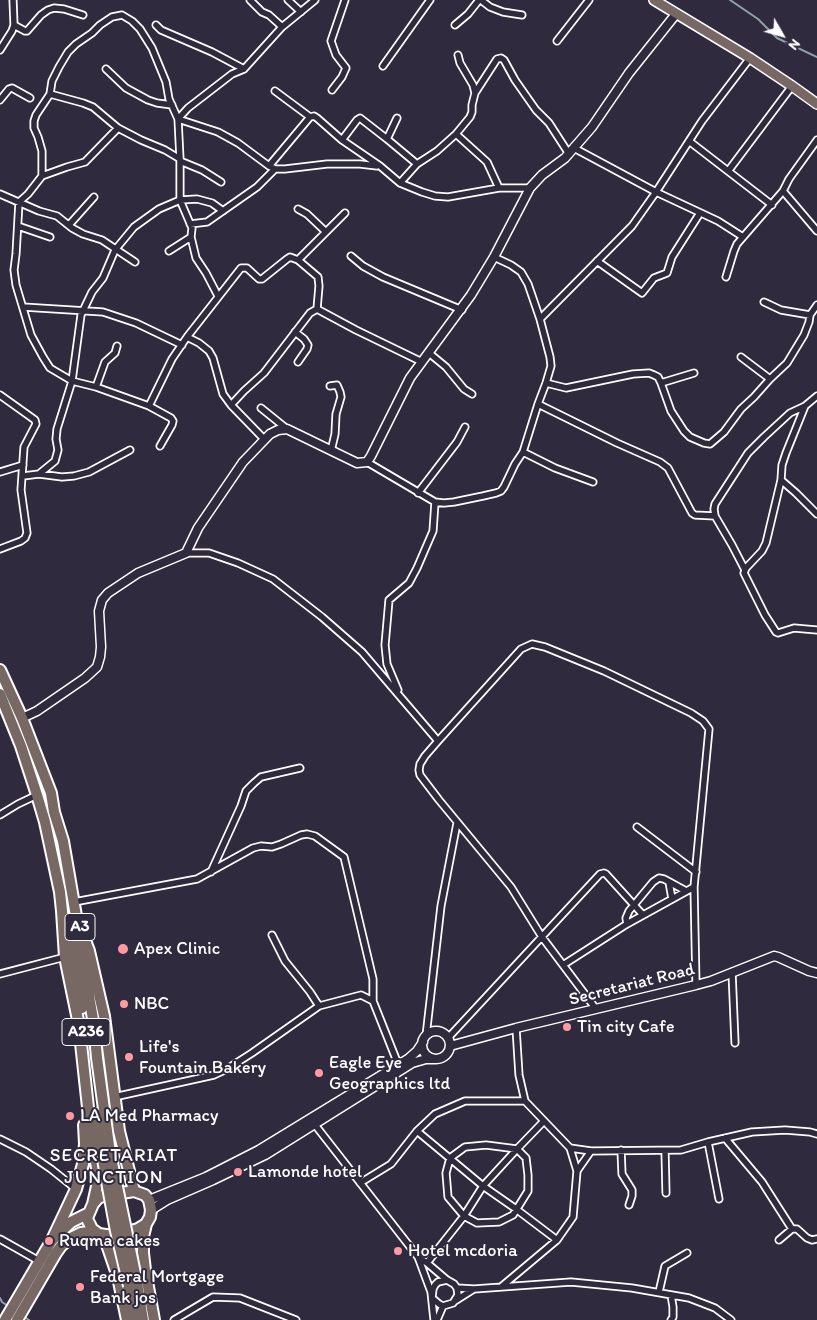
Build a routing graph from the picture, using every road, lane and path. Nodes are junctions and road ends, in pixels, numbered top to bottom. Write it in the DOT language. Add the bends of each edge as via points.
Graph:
graph roads {
  1 [pos="13,0"];
  2 [pos="250,0"];
  3 [pos="288,0"];
  4 [pos="315,0"];
  5 [pos="345,0"];
  6 [pos="430,0"];
  7 [pos="480,0"];
  8 [pos="589,0"];
  9 [pos="654,0"];
  10 [pos="301,12"];
  11 [pos="676,14"];
  12 [pos="83,15"];
  13 [pos="522,15"];
  14 [pos="455,24"];
  15 [pos="14,25"];
  16 [pos="156,25"];
  17 [pos="282,27"];
  18 [pos="557,41"];
  19 [pos="0,50"];
  20 [pos="458,55"];
  21 [pos="750,58"];
  22 [pos="383,66"];
  23 [pos="244,69"];
  24 [pos="106,70"];
  25 [pos="792,86"];
  26 [pos="332,90"];
  27 [pos="275,91"];
  28 [pos="475,93"];
  29 [pos="50,94"];
  30 [pos="30,98"];
  31 [pos="0,100"];
  32 [pos="817,104"];
  33 [pos="172,105"];
  34 [pos="310,117"];
  35 [pos="397,118"];
  36 [pos="178,119"];
  37 [pos="118,128"];
  38 [pos="456,134"];
  39 [pos="387,139"];
  40 [pos="342,140"];
  41 [pos="817,140"];
  42 [pos="689,141"];
  43 [pos="572,151"];
  44 [pos="180,160"];
  45 [pos="417,164"];
  46 [pos="380,166"];
  47 [pos="272,167"];
  48 [pos="729,170"];
  49 [pos="42,176"];
  50 [pos="221,182"];
  51 [pos="400,183"];
  52 [pos="499,188"];
  53 [pos="530,188"];
  54 [pos="783,191"];
  55 [pos="656,192"];
  56 [pos="0,194"];
  57 [pos="94,198"];
  58 [pos="180,200"];
  59 [pos="19,202"];
  60 [pos="772,205"];
  61 [pos="298,209"];
  62 [pos="223,211"];
  63 [pos="345,213"];
  64 [pos="700,213"];
  65 [pos="190,224"];
  66 [pos="18,226"];
  67 [pos="69,226"];
  68 [pos="817,231"];
  69 [pos="326,232"];
  70 [pos="50,237"];
  71 [pos="191,237"];
  72 [pos="743,237"];
  73 [pos="115,250"];
  74 [pos="169,251"];
  75 [pos="350,256"];
  76 [pos="494,257"];
  77 [pos="298,260"];
  78 [pos="597,261"];
  79 [pos="135,262"];
  80 [pos="726,277"];
  81 [pos="218,296"];
  82 [pos="764,302"];
  83 [pos="817,305"];
  84 [pos="23,308"];
  85 [pos="317,309"];
  86 [pos="83,310"];
  87 [pos="462,310"];
  88 [pos="810,316"];
  89 [pos="540,319"];
  90 [pos="295,332"];
  91 [pos="187,338"];
  92 [pos="182,345"];
  93 [pos="117,346"];
  94 [pos="429,353"];
  95 [pos="741,358"];
  96 [pos="298,362"];
  97 [pos="422,362"];
  98 [pos="694,373"];
  99 [pos="770,379"];
  100 [pos="72,381"];
  101 [pos="546,383"];
  102 [pos="662,383"];
  103 [pos="330,386"];
  104 [pos="96,387"];
  105 [pos="472,394"];
  106 [pos="0,395"];
  107 [pos="817,396"];
  108 [pos="538,404"];
  109 [pos="149,406"];
  110 [pos="231,406"];
  111 [pos="805,406"];
  112 [pos="261,408"];
  113 [pos="465,427"];
  114 [pos="288,429"];
  115 [pos="264,439"];
  116 [pos="160,446"];
  117 [pos="130,450"];
  118 [pos="331,451"];
  119 [pos="523,452"];
  120 [pos="367,462"];
  121 [pos="23,466"];
  122 [pos="0,472"];
  123 [pos="39,474"];
  124 [pos="23,476"];
  125 [pos="781,480"];
  126 [pos="593,482"];
  127 [pos="418,493"];
  128 [pos="435,502"];
  129 [pos="817,514"];
  130 [pos="715,516"];
  131 [pos="0,549"];
  132 [pos="186,553"];
  133 [pos="745,570"];
  134 [pos="817,630"];
  135 [pos="0,670"];
  136 [pos="0,694"];
  137 [pos="400,695"];
  138 [pos="22,718"];
  139 [pos="438,741"];
  140 [pos="300,768"];
  141 [pos="38,795"];
  142 [pos="0,815"];
  143 [pos="457,823"];
  144 [pos="638,827"];
  145 [pos="211,872"];
  146 [pos="696,872"];
  147 [pos="669,882"];
  148 [pos="694,887"];
  149 [pos="686,891"];
  150 [pos="672,899"];
  151 [pos="74,902"];
  152 [pos="634,904"];
  153 [pos="62,911"];
  154 [pos="643,915"];
  155 [pos="76,916"];
  156 [pos="627,924"];
  157 [pos="272,935"];
  158 [pos="542,937"];
  159 [pos="65,957"];
  160 [pos="563,965"];
  161 [pos="732,972"];
  162 [pos="817,972"];
  163 [pos="0,974"];
  164 [pos="696,986"];
  165 [pos="71,987"];
  166 [pos="373,1001"];
  167 [pos="319,1006"];
  168 [pos="596,1009"];
  169 [pos="516,1028"];
  170 [pos="424,1039"];
  171 [pos="449,1042"];
  172 [pos="735,1044"];
  173 [pos="435,1059"];
  174 [pos="398,1064"];
  175 [pos="114,1097"];
  176 [pos="525,1101"];
  177 [pos="544,1121"];
  178 [pos="313,1122"];
  179 [pos="417,1131"];
  180 [pos="817,1134"];
  181 [pos="725,1138"];
  182 [pos="0,1139"];
  183 [pos="708,1142"];
  184 [pos="517,1148"];
  185 [pos="570,1148"];
  186 [pos="621,1150"];
  187 [pos="591,1151"];
  188 [pos="665,1151"];
  189 [pos="106,1154"];
  190 [pos="450,1158"];
  191 [pos="577,1171"];
  192 [pos="360,1183"];
  193 [pos="483,1186"];
  194 [pos="76,1189"];
  195 [pos="134,1190"];
  196 [pos="666,1193"];
  197 [pos="719,1199"];
  198 [pos="155,1203"];
  199 [pos="629,1205"];
  200 [pos="91,1208"];
  201 [pos="516,1209"];
  202 [pos="464,1216"];
  203 [pos="146,1224"];
  204 [pos="792,1229"];
  205 [pos="100,1233"];
  206 [pos="817,1239"];
  207 [pos="0,1240"];
  208 [pos="52,1240"];
  209 [pos="557,1240"];
  210 [pos="779,1240"];
  211 [pos="687,1252"];
  212 [pos="418,1257"];
  213 [pos="39,1261"];
  214 [pos="427,1263"];
  215 [pos="447,1280"];
  216 [pos="133,1285"];
  217 [pos="501,1287"];
  218 [pos="457,1288"];
  219 [pos="474,1289"];
  220 [pos="659,1292"];
  221 [pos="672,1294"];
  222 [pos="432,1298"];
  223 [pos="455,1301"];
  224 [pos="19,1306"];
  225 [pos="443,1306"];
  226 [pos="9,1319"];
  227 [pos="127,1320"];
  228 [pos="135,1320"];
  229 [pos="143,1320"];
  230 [pos="154,1320"];
  231 [pos="174,1320"];
  232 [pos="296,1320"];
  233 [pos="435,1320"];
  234 [pos="671,1320"];
  235 [pos="731,1320"];
  1 -- 15 [label="street"];
  2 -- 17 [label="street"];
  3 -- 10 [label="street"];
  4 -- 10 [label="street"];
  5 -- 26 [label="street" via="331,41 346,68"];
  6 -- 22 [label="street"];
  7 -- 13 [label="street" via="503,12"];
  7 -- 14 [label="street"];
  8 -- 18 [label="street"];
  9 -- 11 [label="main road"];
  10 -- 17 [label="street"];
  11 -- 21 [label="main road"];
  11 -- 43 [label="street"];
  12 -- 15 [label="street" via="54,8 41,15 27,31"];
  15 -- 19 [label="street"];
  16 -- 23 [label="street"];
  17 -- 23 [label="street"];
  20 -- 28 [label="street"];
  21 -- 25 [label="main road"];
  21 -- 42 [label="street"];
  23 -- 36 [label="street" via="232,74"];
  24 -- 33 [label="street" via="126,88 148,100"];
  25 -- 32 [label="main road"];
  25 -- 48 [label="street"];
  27 -- 34 [label="street"];
  28 -- 38 [label="street" via="470,117"];
  28 -- 43 [label="street" via="497,59 501,58 536,110"];
  29 -- 33 [label="street" via="52,82 68,52 100,25 122,15 140,29 152,48"];
  29 -- 37 [label="street" via="93,107"];
  29 -- 49 [label="street" via="34,122 42,151"];
  30 -- 31 [label="street" via="12,88"];
  33 -- 36 [label="street"];
  34 -- 40 [label="street" via="317,118"];
  34 -- 47 [label="street"];
  35 -- 39 [label="street"];
  36 -- 44 [label="street"];
  36 -- 47 [label="street" via="218,132"];
  37 -- 44 [label="street"];
  37 -- 49 [label="street" via="85,162"];
  38 -- 45 [label="street"];
  38 -- 52 [label="street" via="487,162"];
  39 -- 40 [label="street" via="360,118"];
  39 -- 45 [label="street"];
  40 -- 46 [label="street"];
  41 -- 54 [label="street"];
  42 -- 48 [label="street"];
  42 -- 55 [label="street"];
  43 -- 53 [label="street"];
  43 -- 55 [label="street"];
  44 -- 50 [label="street"];
  44 -- 58 [label="street"];
  45 -- 51 [label="street"];
  46 -- 47 [label="street"];
  46 -- 51 [label="street"];
  47 -- 62 [label="street" via="257,188"];
  48 -- 60 [label="street"];
  49 -- 59 [label="street"];
  51 -- 52 [label="street" via="436,196 456,196"];
  52 -- 53 [label="street"];
  53 -- 76 [label="street"];
  54 -- 60 [label="street"];
  54 -- 68 [label="street"];
  55 -- 64 [label="street"];
  55 -- 78 [label="street" via="632,226"];
  56 -- 59 [label="street"];
  57 -- 67 [label="street"];
  58 -- 62 [label="street" via="198,199"];
  58 -- 65 [label="street"];
  58 -- 73 [label="street" via="159,209 134,227"];
  59 -- 66 [label="street"];
  59 -- 67 [label="street" via="57,216"];
  60 -- 72 [label="street"];
  61 -- 69 [label="street"];
  62 -- 65 [label="street" via="207,222"];
  63 -- 69 [label="street"];
  64 -- 72 [label="street"];
  64 -- 78 [label="street" via="672,257 667,272 654,278 642,293"];
  65 -- 71 [label="street"];
  66 -- 70 [label="street"];
  66 -- 84 [label="street" via="14,270"];
  67 -- 73 [label="street" via="102,240"];
  69 -- 77 [label="street"];
  71 -- 74 [label="street"];
  71 -- 81 [label="street" via="196,258"];
  72 -- 80 [label="street" via="734,251"];
  73 -- 79 [label="street"];
  73 -- 86 [label="street" via="103,278"];
  75 -- 87 [label="street" via="383,277"];
  76 -- 87 [label="street"];
  76 -- 89 [label="street" via="521,272"];
  77 -- 81 [label="street" via="290,257 262,279 247,268 241,268"];
  77 -- 85 [label="street" via="318,277"];
  78 -- 89 [label="street"];
  81 -- 91 [label="street"];
  82 -- 88 [label="street"];
  83 -- 88 [label="street"];
  84 -- 86 [label="street"];
  84 -- 100 [label="street" via="31,335 50,368"];
  85 -- 90 [label="street"];
  85 -- 97 [label="street"];
  86 -- 92 [label="street" via="103,312 131,321"];
  86 -- 100 [label="street"];
  87 -- 94 [label="street"];
  88 -- 99 [label="street" via="804,335 787,363"];
  89 -- 101 [label="street" via="551,366"];
  90 -- 96 [label="street" via="308,345"];
  90 -- 110 [label="street" via="264,373"];
  91 -- 92 [label="street"];
  91 -- 110 [label="street" via="209,351 223,394"];
  92 -- 109 [label="street"];
  93 -- 104 [label="street" via="115,353 105,362"];
  94 -- 97 [label="street"];
  94 -- 105 [label="street"];
  95 -- 99 [label="street"];
  97 -- 120 [label="street" via="407,383"];
  98 -- 102 [label="street"];
  99 -- 102 [label="street" via="710,444 684,430 671,411"];
  100 -- 104 [label="street"];
  100 -- 123 [label="street" via="57,429 55,461"];
  101 -- 102 [label="street" via="566,388 649,373"];
  101 -- 108 [label="street"];
  103 -- 118 [label="street" via="337,385 340,392"];
  104 -- 109 [label="street"];
  106 -- 121 [label="street" via="35,420 24,446"];
  107 -- 111 [label="street"];
  108 -- 119 [label="street"];
  108 -- 130 [label="street" via="660,462 668,468 692,513"];
  109 -- 116 [label="street" via="172,421"];
  110 -- 115 [label="street"];
  111 -- 125 [label="street" via="784,459"];
  111 -- 130 [label="street" via="790,413 748,453 715,504"];
  112 -- 114 [label="street"];
  113 -- 127 [label="street"];
  114 -- 115 [label="street" via="278,430"];
  114 -- 118 [label="street"];
  115 -- 132 [label="street" via="243,462 198,528"];
  117 -- 123 [label="street" via="89,472 74,476"];
  118 -- 120 [label="street" via="357,463"];
  119 -- 126 [label="street"];
  119 -- 128 [label="street" via="501,491 454,502"];
  120 -- 127 [label="street"];
  121 -- 122 [label="street"];
  121 -- 124 [label="street"];
  123 -- 124 [label="street"];
  124 -- 131 [label="street" via="21,490 27,533 21,541"];
  125 -- 129 [label="street"];
  125 -- 133 [label="street" via="766,543"];
  127 -- 128 [label="street"];
  128 -- 137 [label="street" via="433,531 417,568 409,583 389,600 385,645 388,664"];
  130 -- 133 [label="street"];
  132 -- 137 [label="street" via="208,553 273,579 362,652"];
  132 -- 138 [label="street" via="138,573 108,593 99,611 101,648 97,667 77,684"];
  133 -- 134 [label="street" via="776,632 794,628"];
  135 -- 138 [label="highway, A3"];
  136 -- 141 [label="highway, A3"];
  137 -- 139 [label="street"];
  138 -- 151 [label="highway, A3" via="51,793"];
  139 -- 143 [label="street" via="420,764 420,775"];
  139 -- 146 [label="street" via="522,649 532,644 604,671 691,712 709,729"];
  140 -- 145 [label="street" via="261,777 254,782 246,792"];
  141 -- 142 [label="street"];
  141 -- 153 [label="highway, A3"];
  143 -- 158 [label="street" via="511,886"];
  143 -- 170 [label="street" via="441,906"];
  144 -- 146 [label="street"];
  145 -- 151 [label="street" via="197,878"];
  145 -- 166 [label="street" via="253,848 281,844 306,834 315,836 342,854 373,979"];
  146 -- 148 [label="street"];
  147 -- 149 [label="street"];
  147 -- 150 [label="street"];
  147 -- 152 [label="street" via="659,878"];
  148 -- 149 [label="street"];
  148 -- 164 [label="street"];
  149 -- 150 [label="street"];
  150 -- 154 [label="street"];
  151 -- 155 [label="highway, A3"];
  152 -- 154 [label="street"];
  152 -- 156 [label="street" via="626,918"];
  152 -- 158 [label="street" via="604,872"];
  153 -- 159 [label="highway, A3"];
  153 -- 189 [label="highway, A236" via="72,945 96,1114"];
  154 -- 156 [label="street"];
  155 -- 175 [label="highway, A3" via="89,951 104,1016"];
  155 -- 189 [label="highway, A236" via="94,1025"];
  156 -- 160 [label="street"];
  157 -- 167 [label="street" via="285,962"];
  158 -- 160 [label="street"];
  158 -- 171 [label="street"];
  159 -- 163 [label="street"];
  159 -- 165 [label="highway, A3"];
  160 -- 168 [label="street"];
  161 -- 162 [label="street, Secretariat Road" via="774,956"];
  161 -- 164 [label="street, Secretariat Road"];
  161 -- 172 [label="street"];
  164 -- 168 [label="street, Secretariat Road"];
  165 -- 194 [label="highway" via="85,1144"];
  165 -- 200 [label="highway, A3" via="79,1025 97,1168 97,1186"];
  166 -- 167 [label="street" via="361,995"];
  166 -- 174 [label="street"];
  167 -- 175 [label="street" via="214,1075"];
  168 -- 169 [label="street, Secretariat Road"];
  169 -- 171 [label="street, Secretariat Road"];
  169 -- 176 [label="street" via="519,1075"];
  170 -- 171 [label="street" via="437,1031 444,1033"];
  170 -- 173 [label="street" via="423,1050"];
  170 -- 174 [label="street" via="408,1059"];
  171 -- 173 [label="street" via="447,1053"];
  173 -- 178 [label="street" via="412,1064"];
  174 -- 178 [label="street"];
  175 -- 195 [label="highway, A3" via="118,1131"];
  176 -- 177 [label="street"];
  176 -- 179 [label="street" via="464,1101 435,1114"];
  177 -- 184 [label="street"];
  177 -- 185 [label="street"];
  178 -- 192 [label="street"];
  178 -- 198 [label="street" via="248,1164"];
  179 -- 190 [label="street"];
  179 -- 192 [label="street" via="391,1164"];
  180 -- 181 [label="street" via="785,1130"];
  181 -- 183 [label="street"];
  181 -- 204 [label="street" via="762,1182"];
  182 -- 194 [label="street" via="26,1152"];
  183 -- 188 [label="street"];
  183 -- 197 [label="street"];
  184 -- 190 [label="street" via="465,1147"];
  184 -- 193 [label="street"];
  184 -- 201 [label="street" via="526,1158 528,1191"];
  185 -- 187 [label="street"];
  185 -- 191 [label="street"];
  186 -- 187 [label="street"];
  186 -- 188 [label="street"];
  186 -- 199 [label="street" via="622,1174 632,1190"];
  187 -- 191 [label="street"];
  188 -- 196 [label="street"];
  189 -- 216 [label="highway, A236, bridge" via="116,1231"];
  190 -- 193 [label="street"];
  190 -- 202 [label="street" via="446,1173 448,1197"];
  191 -- 209 [label="street" via="573,1217"];
  192 -- 212 [label="street"];
  193 -- 201 [label="street"];
  193 -- 202 [label="street"];
  194 -- 208 [label="highway"];
  195 -- 198 [label="highway"];
  195 -- 200 [label="highway" via="98,1198"];
  198 -- 203 [label="highway"];
  200 -- 205 [label="highway" via="88,1221"];
  200 -- 208 [label="highway"];
  201 -- 202 [label="street" via="513,1215 499,1222 476,1223"];
  201 -- 209 [label="street"];
  202 -- 214 [label="street"];
  203 -- 205 [label="highway" via="113,1236"];
  203 -- 230 [label="highway" via="142,1237"];
  204 -- 206 [label="street" via="812,1240"];
  204 -- 210 [label="street"];
  205 -- 224 [label="highway" via="81,1232 61,1246"];
  205 -- 227 [label="highway" via="117,1272"];
  207 -- 213 [label="street"];
  208 -- 213 [label="highway"];
  209 -- 217 [label="street"];
  211 -- 220 [label="street" via="665,1266"];
  212 -- 214 [label="street"];
  212 -- 222 [label="street"];
  213 -- 224 [label="highway"];
  214 -- 215 [label="street"];
  215 -- 218 [label="street"];
  215 -- 222 [label="street" via="435,1285"];
  216 -- 228 [label="highway, A236"];
  216 -- 229 [label="highway, A236"];
  217 -- 219 [label="street"];
  217 -- 220 [label="street" via="571,1282"];
  218 -- 219 [label="street"];
  218 -- 223 [label="street"];
  219 -- 223 [label="street"];
  220 -- 221 [label="street"];
  221 -- 234 [label="street"];
  221 -- 235 [label="street" via="715,1308"];
  222 -- 225 [label="street"];
  222 -- 233 [label="street"];
  223 -- 225 [label="street"];
  224 -- 226 [label="highway"];
  225 -- 233 [label="street"];
  231 -- 232 [label="street" via="213,1297 240,1298"];
}
